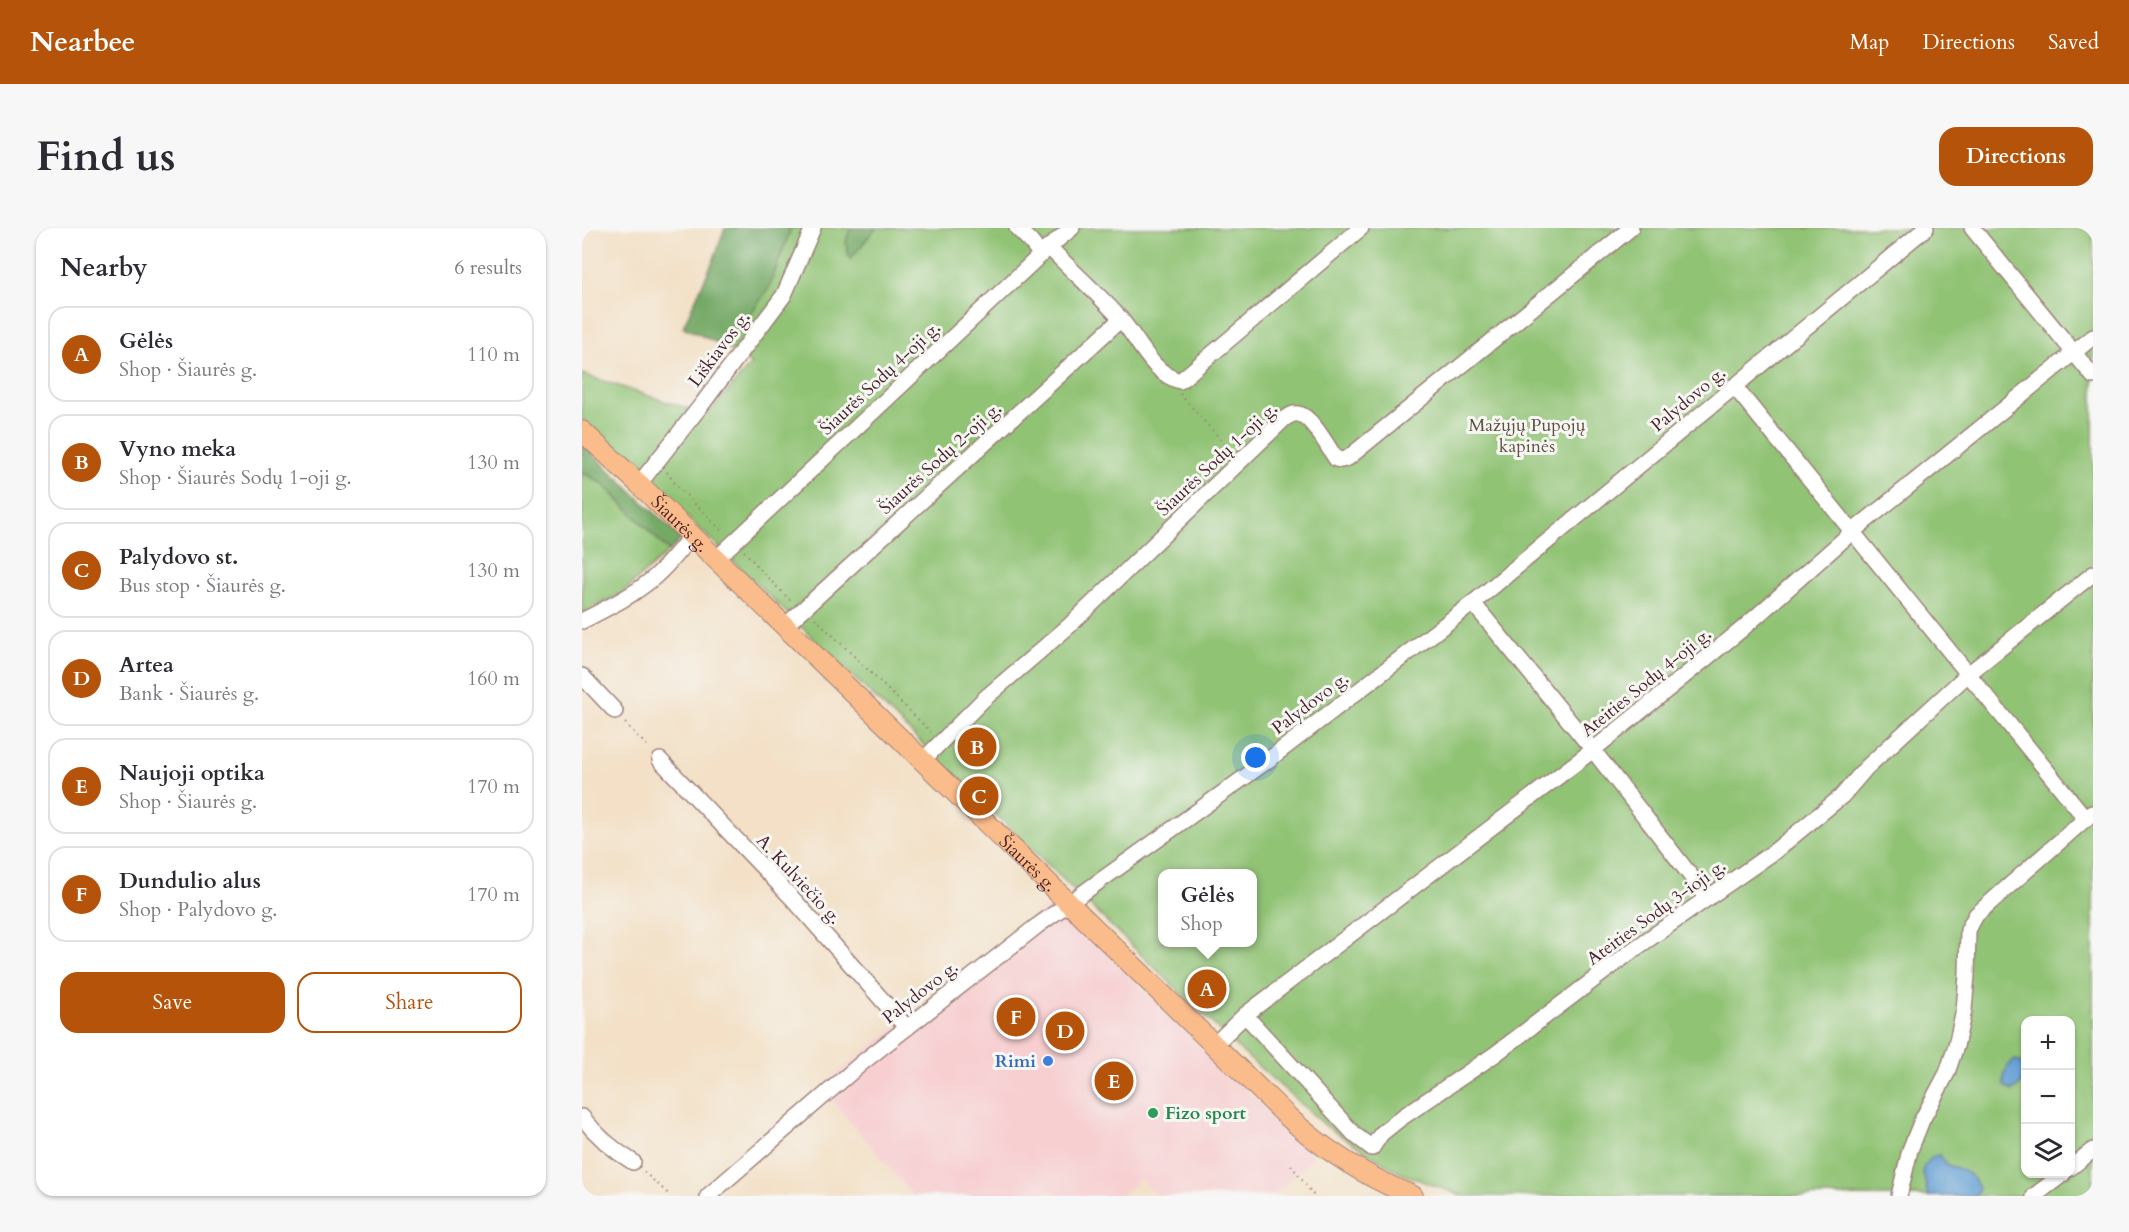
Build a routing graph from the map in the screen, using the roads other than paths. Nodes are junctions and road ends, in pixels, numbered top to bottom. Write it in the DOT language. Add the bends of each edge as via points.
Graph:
graph roads {
  1 [pos="813,228"];
  2 [pos="1017,228"];
  3 [pos="1072,228"];
  4 [pos="1361,228"];
  5 [pos="1631,228"];
  6 [pos="1926,228"];
  7 [pos="1972,228"];
  8 [pos="1045,251"];
  9 [pos="1121,319"];
  10 [pos="2093,336"];
  11 [pos="2073,353"];
  12 [pos="2093,376"];
  13 [pos="1734,386"];
  14 [pos="582,431"];
  15 [pos="639,483"];
  16 [pos="1852,532"];
  17 [pos="692,535"];
  18 [pos="716,558"];
  19 [pos="2093,574"];
  20 [pos="1473,603"];
  21 [pos="582,621"];
  22 [pos="785,626"];
  23 [pos="1967,675"];
  24 [pos="582,676"];
  25 [pos="615,711"];
  26 [pos="1593,750"];
  27 [pos="660,760"];
  28 [pos="923,760"];
  29 [pos="2089,816"];
  30 [pos="1708,898"];
  31 [pos="1068,903"];
  32 [pos="1245,1015"];
  33 [pos="906,1027"];
  34 [pos="1214,1045"];
  35 [pos="582,1117"];
  36 [pos="1372,1148"];
  37 [pos="2093,1150"];
  38 [pos="633,1162"];
  39 [pos="2075,1164"];
  40 [pos="1361,1171"];
  41 [pos="2057,1178"];
  42 [pos="708,1196"];
  43 [pos="1413,1196"];
  44 [pos="1899,1196"];
  45 [pos="2034,1196"];
  1 -- 15 [label="street, Liškiavos g." via="784,295"];
  2 -- 8 [label="street"];
  3 -- 8 [label="street, Šiaurės Sodų 4-oji g."];
  4 -- 9 [label="street" via="1180,381 1157,367"];
  5 -- 28 [label="street, Šiaurės Sodų 1-oji g." via="1348,458 1336,459 1309,420 1296,413 1284,419 1069,627 984,699"];
  6 -- 13 [label="street, Palydovo g."];
  7 -- 11 [label="street"];
  8 -- 9 [label="street"];
  8 -- 18 [label="street, Šiaurės Sodų 4-oji g."];
  9 -- 22 [label="street, Šiaurės Sodų 2-oji g."];
  10 -- 11 [label="street, Ateities Sodų 4-oji g."];
  11 -- 12 [label="street"];
  11 -- 16 [label="street, Ateities Sodų 4-oji g."];
  13 -- 16 [label="street"];
  13 -- 20 [label="street, Palydovo g."];
  14 -- 15 [label="main road, Šiaurės g."];
  15 -- 17 [label="main road, Šiaurės g."];
  16 -- 23 [label="street"];
  16 -- 26 [label="street, Ateities Sodų 4-oji g." via="1741,630"];
  17 -- 18 [label="main road, Šiaurės g."];
  17 -- 21 [label="street" via="646,583"];
  18 -- 22 [label="main road, Šiaurės g."];
  19 -- 23 [label="street, Ateities Sodų 3-ioji g."];
  20 -- 26 [label="street"];
  20 -- 31 [label="street, Palydovo g." via="1263,764"];
  22 -- 28 [label="main road, Šiaurės g."];
  23 -- 29 [label="street"];
  23 -- 30 [label="street, Ateities Sodų 3-ioji g." via="1866,768 1842,796"];
  24 -- 25 [label="street"];
  26 -- 30 [label="street"];
  26 -- 32 [label="street, Ateities Sodų 4-oji g."];
  27 -- 33 [label="street, A. Kulviečio g." via="794,900"];
  28 -- 31 [label="main road, Šiaurės g."];
  29 -- 44 [label="street" via="1971,923 1964,1010 1956,1046 1910,1150"];
  30 -- 36 [label="street, Ateities Sodų 3-ioji g." via="1390,1126"];
  31 -- 33 [label="street, Palydovo g."];
  31 -- 34 [label="main road, Šiaurės g."];
  32 -- 34 [label="street, Ateities Sodų 4-oji g."];
  32 -- 36 [label="street" via="1355,1135"];
  33 -- 42 [label="street, Palydovo g."];
  34 -- 40 [label="main road, Šiaurės g." via="1301,1128"];
  35 -- 38 [label="street" via="596,1134"];
  36 -- 40 [label="street, Ateities Sodų 3-ioji g."];
  37 -- 39 [label="street"];
  40 -- 43 [label="main road, Šiaurės g."];
  41 -- 45 [label="street"];
}
